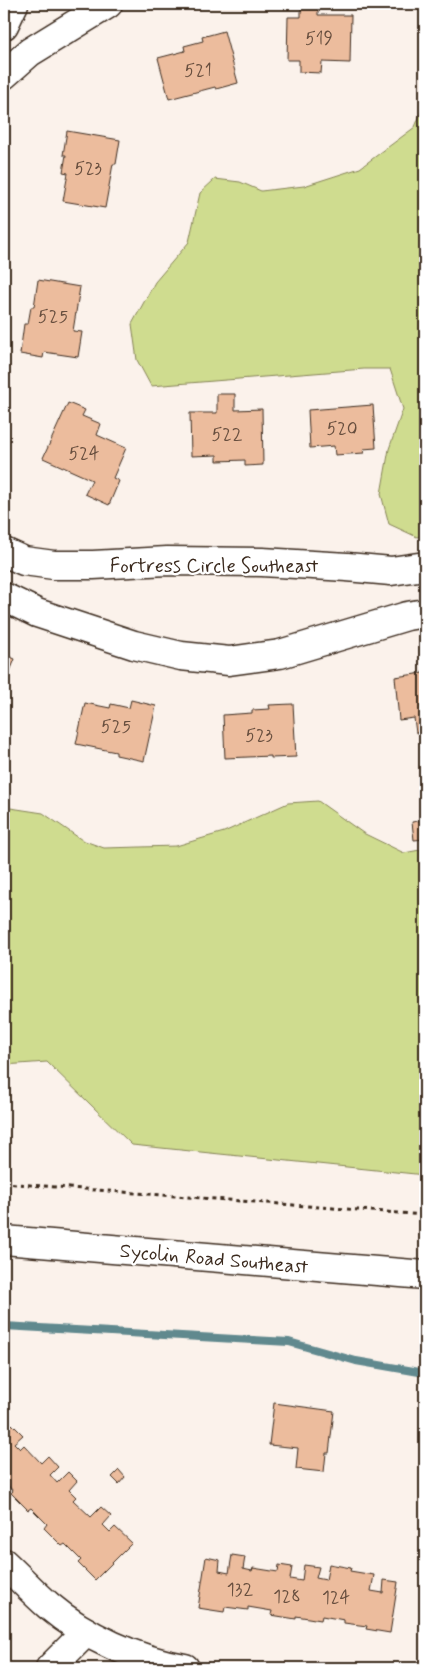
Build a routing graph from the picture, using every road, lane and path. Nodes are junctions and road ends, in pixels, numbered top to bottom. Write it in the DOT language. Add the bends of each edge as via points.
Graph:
graph roads {
  1 [pos="14,4"];
  2 [pos="108,4"];
  3 [pos="4,25"];
  4 [pos="4,75"];
  5 [pos="4,552"];
  6 [pos="425,566"];
  7 [pos="4,597"];
  8 [pos="425,613"];
  9 [pos="4,1183"];
  10 [pos="425,1216"];
  11 [pos="4,1240"];
  12 [pos="425,1275"];
  13 [pos="4,1563"];
  14 [pos="86,1632"];
  15 [pos="50,1668"];
  16 [pos="184,1668"];
  1 -- 3 [label="street"];
  2 -- 4 [label="street" via="30,52"];
  5 -- 6 [label="street, Fortress Circle Southeast" via="24,561 54,565 262,562 391,571"];
  7 -- 8 [label="street" via="37,613 134,645 181,656 229,661 280,654"];
  9 -- 10 [label="path"];
  11 -- 12 [label="street, Sycolin Road Southeast"];
  13 -- 14 [label="street" via="50,1607"];
  14 -- 15 [label="street"];
  14 -- 16 [label="street" via="125,1651"];
}
